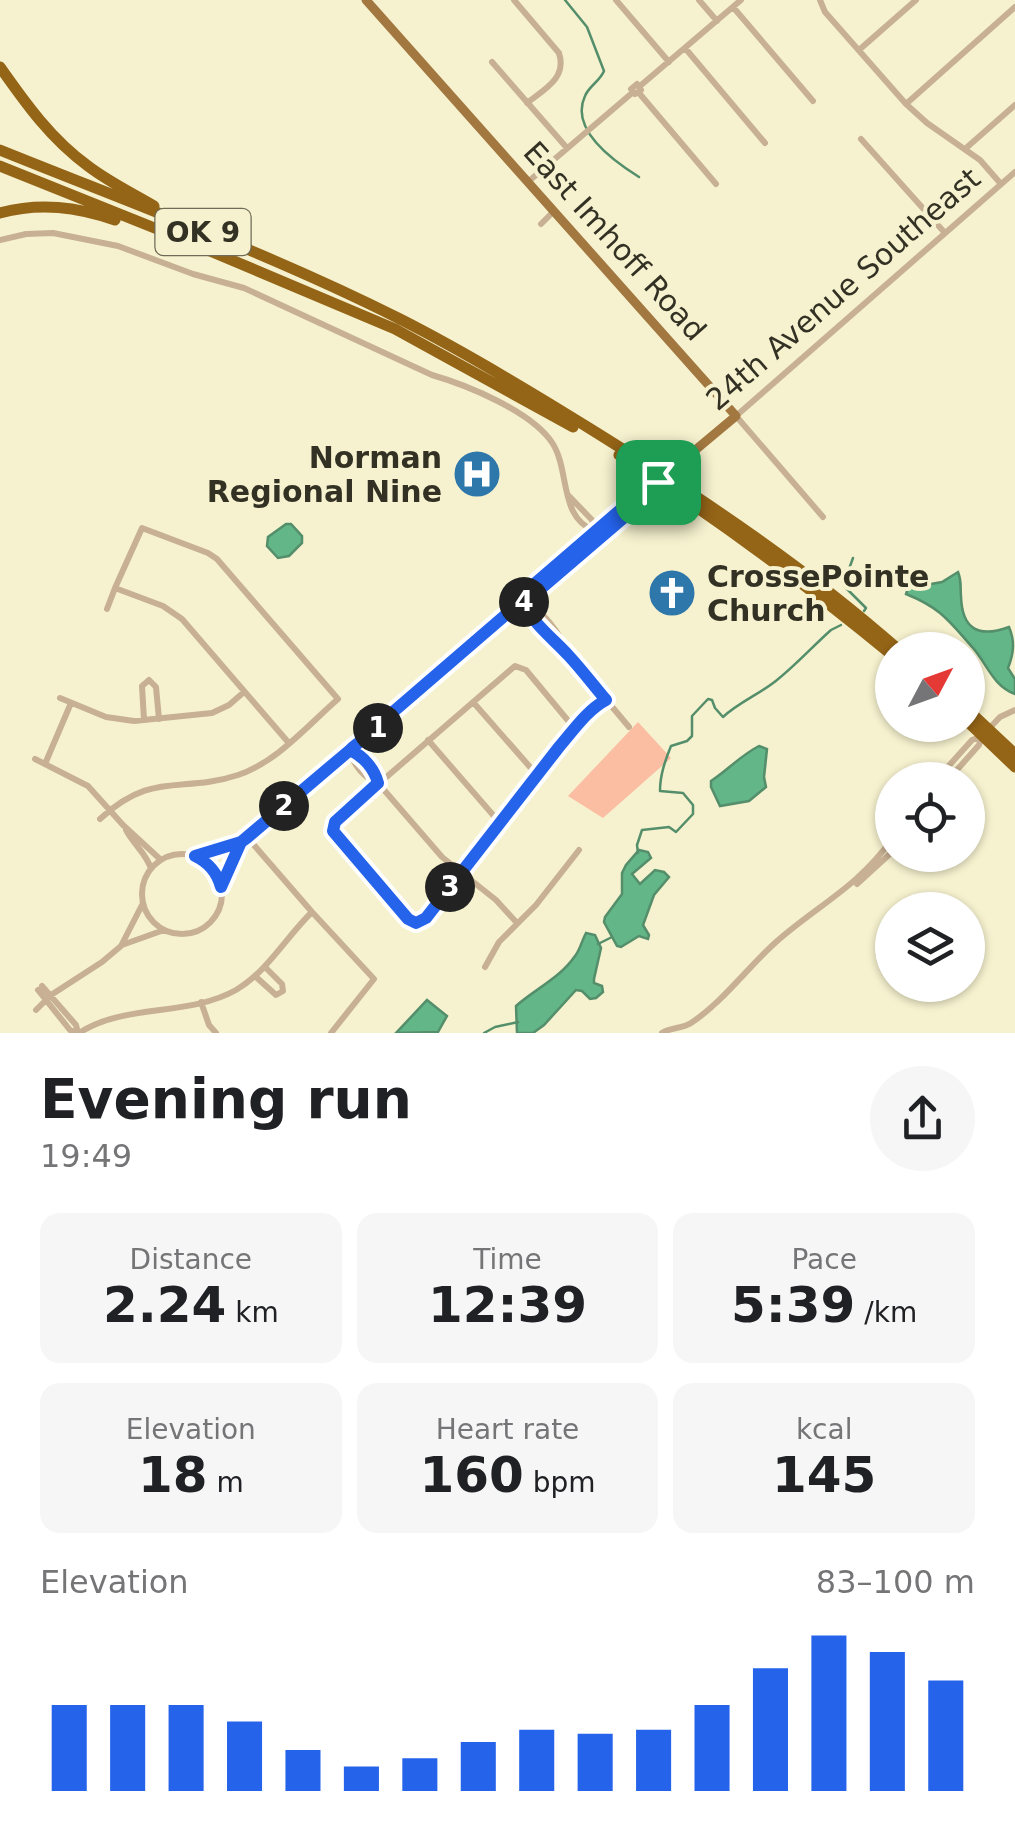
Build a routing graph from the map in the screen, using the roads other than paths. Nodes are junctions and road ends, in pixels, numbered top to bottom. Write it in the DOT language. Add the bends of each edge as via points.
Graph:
graph roads {
  1 [pos="366,0"];
  2 [pos="514,0"];
  3 [pos="616,0"];
  4 [pos="700,0"];
  5 [pos="741,0"];
  6 [pos="820,0"];
  7 [pos="916,0"];
  8 [pos="1015,6"];
  9 [pos="733,7"];
  10 [pos="717,20"];
  11 [pos="685,48"];
  12 [pos="859,50"];
  13 [pos="492,62"];
  14 [pos="669,62"];
  15 [pos="0,68"];
  16 [pos="637,91"];
  17 [pos="814,101"];
  18 [pos="528,103"];
  19 [pos="906,104"];
  20 [pos="1015,105"];
  21 [pos="861,139"];
  22 [pos="765,142"];
  23 [pos="566,148"];
  24 [pos="966,149"];
  25 [pos="0,150"];
  26 [pos="0,166"];
  27 [pos="1015,172"];
  28 [pos="529,181"];
  29 [pos="716,184"];
  30 [pos="1002,184"];
  31 [pos="555,210"];
  32 [pos="0,213"];
  33 [pos="181,223"];
  34 [pos="540,224"];
  35 [pos="945,234"];
  36 [pos="177,237"];
  37 [pos="0,240"];
  38 [pos="736,416"];
  39 [pos="660,480"];
  40 [pos="823,517"];
  41 [pos="595,531"];
  42 [pos="115,588"];
  43 [pos="523,600"];
  44 [pos="107,609"];
  45 [pos="879,632"];
  46 [pos="875,642"];
  47 [pos="244,692"];
  48 [pos="60,698"];
  49 [pos="606,700"];
  50 [pos="473,702"];
  51 [pos="71,703"];
  52 [pos="1015,710"];
  53 [pos="159,719"];
  54 [pos="144,720"];
  55 [pos="630,727"];
  56 [pos="575,729"];
  57 [pos="985,733"];
  58 [pos="985,735"];
  59 [pos="985,735"];
  60 [pos="428,740"];
  61 [pos="288,742"];
  62 [pos="970,742"];
  63 [pos="981,742"];
  64 [pos="350,750"];
  65 [pos="1015,754"];
  66 [pos="35,760"];
  67 [pos="952,762"];
  68 [pos="964,762"];
  69 [pos="45,764"];
  70 [pos="1015,767"];
  71 [pos="537,775"];
  72 [pos="378,783"];
  73 [pos="110,810"];
  74 [pos="100,820"];
  75 [pos="500,822"];
  76 [pos="123,825"];
  77 [pos="244,839"];
  78 [pos="579,850"];
  79 [pos="195,856"];
  80 [pos="161,860"];
  81 [pos="875,862"];
  82 [pos="151,868"];
  83 [pos="875,868"];
  84 [pos="461,872"];
  85 [pos="221,887"];
  86 [pos="847,889"];
  87 [pos="143,903"];
  88 [pos="312,912"];
  89 [pos="517,923"];
  90 [pos="164,930"];
  91 [pos="121,946"];
  92 [pos="265,966"];
  93 [pos="485,966"];
  94 [pos="256,976"];
  95 [pos="40,988"];
  96 [pos="48,998"];
  97 [pos="202,1002"];
  98 [pos="36,1010"];
  99 [pos="690,1024"];
  100 [pos="78,1033"];
  101 [pos="216,1033"];
  102 [pos="331,1033"];
  103 [pos="662,1033"];
  104 [pos="686,1033"];
  1 -- 28 [label="main road, East Imhoff Road"];
  2 -- 18 [label="street" via="562,60 557,79"];
  3 -- 14 [label="street"];
  4 -- 10 [label="street"];
  5 -- 9 [label="street"];
  6 -- 12 [label="street"];
  7 -- 12 [label="street"];
  8 -- 19 [label="street"];
  9 -- 10 [label="street"];
  9 -- 17 [label="street"];
  10 -- 11 [label="street"];
  11 -- 14 [label="street"];
  11 -- 22 [label="street"];
  12 -- 19 [label="street"];
  13 -- 18 [label="street"];
  14 -- 16 [label="street"];
  15 -- 33 [label="highway" via="65,148"];
  16 -- 23 [label="street"];
  16 -- 29 [label="street"];
  18 -- 23 [label="street"];
  19 -- 24 [label="street"];
  20 -- 24 [label="street"];
  21 -- 35 [label="street"];
  23 -- 28 [label="street"];
  24 -- 30 [label="street"];
  25 -- 33 [label="highway, OK 9"];
  26 -- 36 [label="highway, OK 9"];
  27 -- 30 [label="street, 24th Avenue Southeast"];
  28 -- 31 [label="main road, East Imhoff Road"];
  30 -- 35 [label="street, 24th Avenue Southeast"];
  31 -- 34 [label="street"];
  31 -- 38 [label="main road, East Imhoff Road"];
  32 -- 36 [label="highway" via="32,206 76,209"];
  33 -- 39 [label="highway, OK 9" via="403,320 492,369"];
  35 -- 38 [label="street, 24th Avenue Southeast"];
  36 -- 39 [label="highway, OK 9" via="395,329"];
  37 -- 41 [label="street" via="53,234 118,246 244,288 462,384 544,432 571,509"];
  38 -- 39 [label="main road, 24th Avenue Southeast"];
  38 -- 40 [label="street, East Imhoff Road"];
  39 -- 41 [label="street, 24th Avenue Southeast"];
  39 -- 43 [label="street, 24th Avenue Southeast"];
  39 -- 45 [label="highway, OK 9" via="750,531"];
  39 -- 46 [label="highway, OK 9"];
  41 -- 43 [label="street, 24th Avenue Southeast"];
  42 -- 44 [label="street"];
  42 -- 47 [label="street" via="182,619"];
  42 -- 61 [label="street" via="142,528 217,559 338,699"];
  43 -- 49 [label="street"];
  43 -- 64 [label="street, 24th Avenue Southeast"];
  47 -- 53 [label="street" via="212,713"];
  47 -- 61 [label="street"];
  48 -- 51 [label="street"];
  49 -- 55 [label="street"];
  49 -- 56 [label="street"];
  50 -- 56 [label="street" via="521,666"];
  50 -- 60 [label="street"];
  50 -- 71 [label="street"];
  51 -- 54 [label="street" via="113,719"];
  51 -- 69 [label="street"];
  52 -- 57 [label="street"];
  53 -- 54 [label="street"];
  53 -- 54 [label="street" via="156,687 149,680 142,686"];
  56 -- 71 [label="street"];
  58 -- 65 [label="highway"];
  59 -- 70 [label="highway"];
  60 -- 72 [label="street"];
  60 -- 75 [label="street"];
  61 -- 73 [label="street" via="243,773 153,787"];
  62 -- 67 [label="street"];
  63 -- 68 [label="street"];
  64 -- 72 [label="street"];
  64 -- 77 [label="street, 24th Avenue Southeast"];
  66 -- 69 [label="street"];
  69 -- 73 [label="street" via="82,782"];
  71 -- 75 [label="street"];
  72 -- 84 [label="street"];
  72 -- 84 [label="street" via="333,828 408,919 426,918"];
  73 -- 74 [label="street"];
  73 -- 76 [label="street"];
  75 -- 84 [label="street"];
  76 -- 80 [label="street"];
  76 -- 82 [label="street"];
  77 -- 79 [label="street, 24th Avenue Southeast"];
  77 -- 85 [label="street, 24th Avenue Southeast"];
  77 -- 88 [label="street"];
  78 -- 89 [label="street"];
  79 -- 80 [label="street, 24th Avenue Southeast"];
  79 -- 85 [label="street"];
  80 -- 82 [label="street"];
  81 -- 86 [label="street"];
  82 -- 87 [label="street, 24th Avenue Southeast"];
  83 -- 86 [label="street"];
  84 -- 89 [label="street"];
  85 -- 90 [label="street, 24th Avenue Southeast" via="220,908 208,925 189,934"];
  86 -- 99 [label="street" via="773,945"];
  87 -- 90 [label="street"];
  87 -- 91 [label="street, 24th Avenue Southeast"];
  88 -- 92 [label="street"];
  88 -- 102 [label="street" via="374,979"];
  89 -- 93 [label="street"];
  90 -- 91 [label="street, 24th Avenue Southeast"];
  91 -- 96 [label="street, 24th Avenue Southeast"];
  92 -- 94 [label="street"];
  92 -- 94 [label="street" via="283,992 276,995"];
  94 -- 97 [label="street"];
  95 -- 96 [label="street"];
  96 -- 98 [label="street, 24th Avenue Southeast"];
  96 -- 100 [label="street"];
  97 -- 100 [label="street" via="100,1022"];
  97 -- 101 [label="street"];
  99 -- 103 [label="street"];
  99 -- 104 [label="street"];
}
